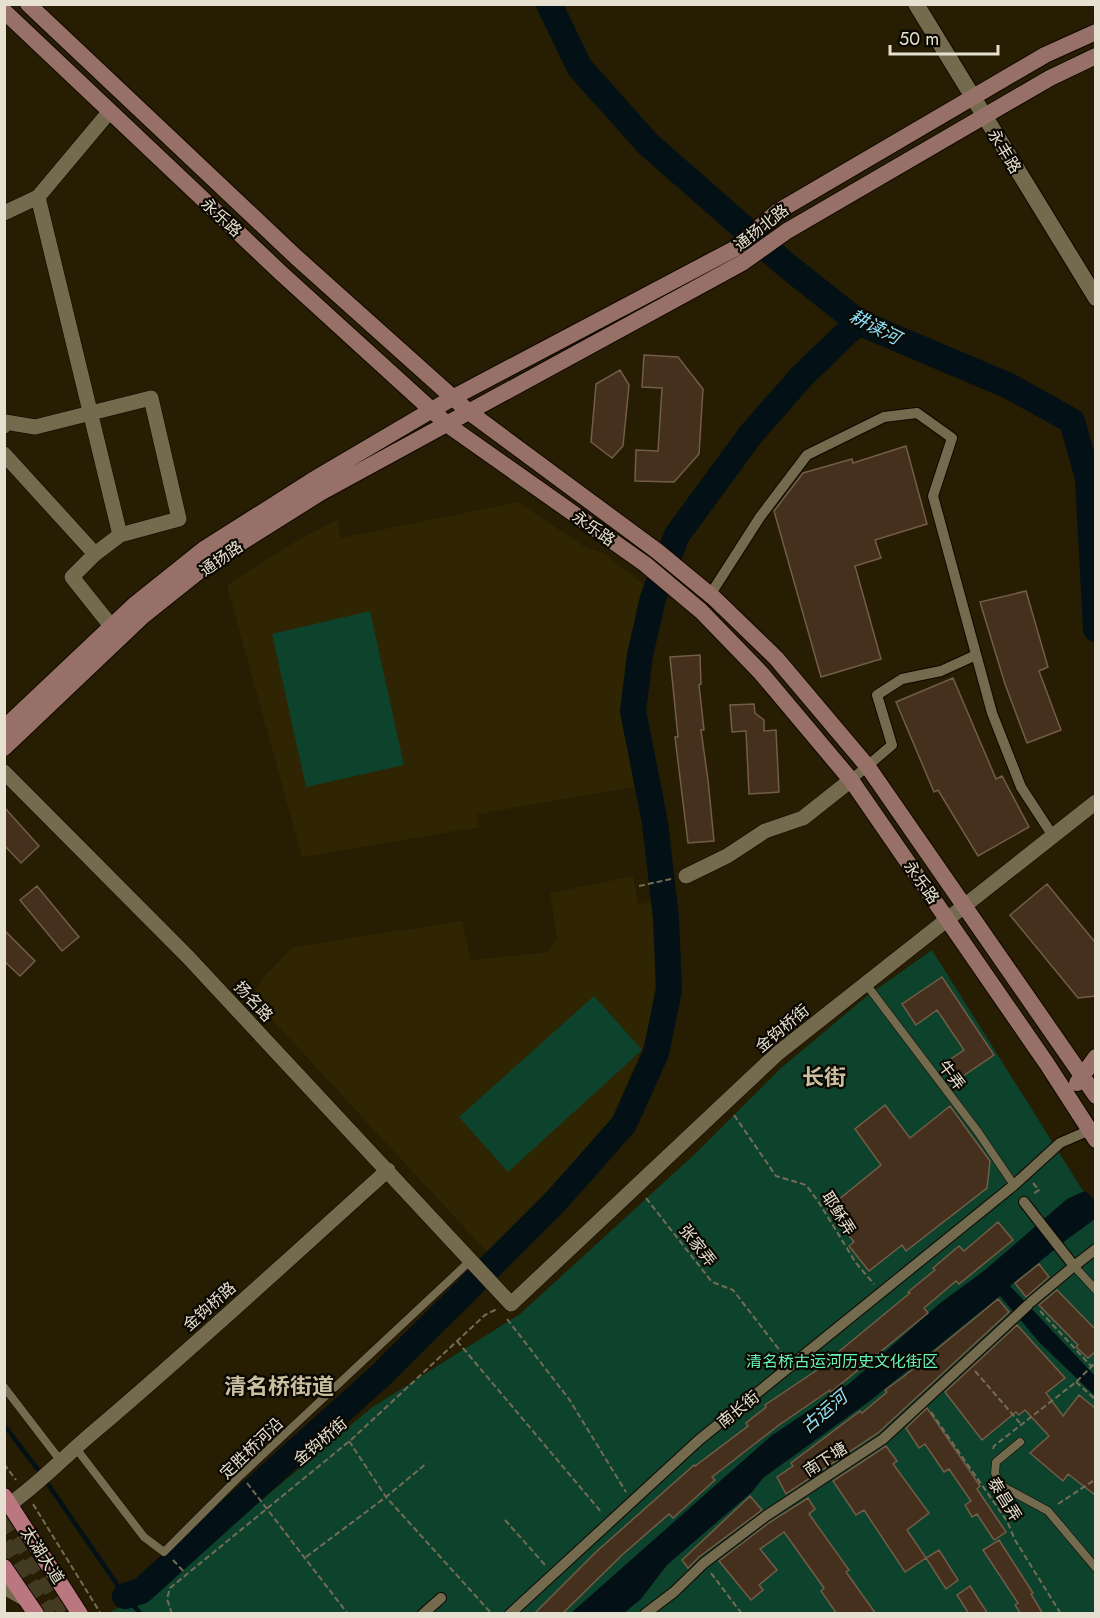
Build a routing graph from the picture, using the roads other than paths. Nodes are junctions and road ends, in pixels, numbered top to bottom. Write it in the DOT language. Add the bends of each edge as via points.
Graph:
graph roads {
  1 [pos="28,4"];
  2 [pos="916,4"];
  3 [pos="4,11"];
  4 [pos="1095,32"];
  5 [pos="1095,56"];
  6 [pos="973,97"];
  7 [pos="110,111"];
  8 [pos="985,117"];
  9 [pos="38,197"];
  10 [pos="4,213"];
  11 [pos="738,256"];
  12 [pos="1095,298"];
  13 [pos="454,397"];
  14 [pos="432,410"];
  15 [pos="469,412"];
  16 [pos="90,413"];
  17 [pos="448,425"];
  18 [pos="4,426"];
  19 [pos="4,454"];
  20 [pos="120,535"];
  21 [pos="95,554"];
  22 [pos="710,595"];
  23 [pos="111,627"];
  24 [pos="976,655"];
  25 [pos="4,728"];
  26 [pos="4,748"];
  27 [pos="868,767"];
  28 [pos="4,772"];
  29 [pos="850,780"];
  30 [pos="1095,802"];
  31 [pos="1053,836"];
  32 [pos="686,876"];
  33 [pos="964,906"];
  34 [pos="948,920"];
  35 [pos="866,984"];
  36 [pos="1095,1058"];
  37 [pos="1090,1084"];
  38 [pos="1067,1096"];
  39 [pos="1093,1135"];
  40 [pos="388,1170"];
  41 [pos="1014,1185"];
  42 [pos="1024,1202"];
  43 [pos="1095,1248"];
  44 [pos="470,1261"];
  45 [pos="1074,1266"];
  46 [pos="1095,1290"];
  47 [pos="500,1292"];
  48 [pos="4,1387"];
  49 [pos="1020,1442"];
  50 [pos="75,1447"];
  51 [pos="57,1463"];
  52 [pos="7,1500"];
  53 [pos="4,1567"];
  54 [pos="1095,1568"];
  55 [pos="4,1587"];
  56 [pos="441,1598"];
  57 [pos="32,1607"];
  58 [pos="80,1614"];
  59 [pos="423,1614"];
  60 [pos="510,1614"];
  61 [pos="645,1614"];
  1 -- 13 [label="main road, 永乐路" via="296,257"];
  2 -- 6 [label="street, 永丰路"];
  3 -- 7 [label="main road, 永乐路"];
  4 -- 6 [label="main road, 通扬北路" via="1045,55"];
  5 -- 8 [label="main road, 通扬北路"];
  6 -- 8 [label="street, 永丰路"];
  6 -- 11 [label="main road, 通扬北路" via="777,212"];
  7 -- 9 [label="street"];
  7 -- 14 [label="main road, 永乐路"];
  8 -- 11 [label="main road, 通扬北路"];
  8 -- 12 [label="street, 永丰路"];
  9 -- 10 [label="street"];
  9 -- 16 [label="street"];
  11 -- 13 [label="main road, 通扬北路"];
  11 -- 15 [label="main road, 通扬北路"];
  13 -- 14 [label="main road, 通扬路"];
  13 -- 15 [label="main road, 永乐路"];
  14 -- 17 [label="main road, 永乐路"];
  14 -- 23 [label="main road, 通扬路" via="204,549"];
  15 -- 17 [label="main road, 通扬路"];
  15 -- 22 [label="main road, 永乐路" via="661,554"];
  16 -- 18 [label="street" via="35,427 5,422"];
  16 -- 20 [label="street"];
  16 -- 20 [label="street" via="151,398 179,519"];
  17 -- 26 [label="main road, 通扬路" via="320,493 212,561 143,616"];
  17 -- 29 [label="main road, 永乐路" via="654,571 701,611 761,673"];
  19 -- 21 [label="street"];
  20 -- 21 [label="street"];
  21 -- 23 [label="street" via="72,577"];
  22 -- 24 [label="street" via="760,517 807,455 884,417 916,413 952,438 933,496"];
  22 -- 27 [label="main road, 永乐路" via="776,658"];
  23 -- 25 [label="main road, 通扬路"];
  24 -- 27 [label="street" via="941,671 902,679 877,694 892,745"];
  24 -- 31 [label="street" via="992,713 1021,787"];
  27 -- 29 [label="street"];
  27 -- 33 [label="main road, 永乐路"];
  28 -- 40 [label="street, 扬名路" via="188,957"];
  29 -- 32 [label="street" via="803,818 765,831"];
  29 -- 34 [label="main road, 永乐路"];
  30 -- 31 [label="street, 金钩桥街"];
  31 -- 33 [label="street, 金钩桥街"];
  33 -- 34 [label="street, 金钩桥街"];
  33 -- 37 [label="main road, 永乐路"];
  34 -- 35 [label="street, 金钩桥街"];
  34 -- 38 [label="main road, 永乐路"];
  35 -- 41 [label="lane, 牛弄"];
  35 -- 47 [label="street, 金钩桥街" via="778,1053 511,1304"];
  36 -- 37 [label="main road"];
  37 -- 38 [label="main road"];
  38 -- 39 [label="main road, 永乐路"];
  39 -- 41 [label="street, 南长街" via="1060,1143"];
  40 -- 44 [label="street, 扬名路"];
  40 -- 50 [label="street, 金钩桥路"];
  41 -- 60 [label="street, 南长街" via="699,1440"];
  42 -- 45 [label="street"];
  43 -- 45 [label="street"];
  44 -- 47 [label="street, 扬名路"];
  44 -- 50 [label="lane, 定胜桥河沿" via="164,1552 144,1536"];
  45 -- 46 [label="lane"];
  45 -- 61 [label="street, 南下塘" via="883,1439 766,1516"];
  48 -- 51 [label="lane"];
  49 -- 54 [label="lane" via="996,1462 1000,1485 1048,1511"];
  50 -- 51 [label="street, 金钩桥路"];
  51 -- 52 [label="street, 金钩桥路" via="30,1489"];
  52 -- 58 [label="main road, 太湖大道"];
  53 -- 57 [label="main road"];
  55 -- 57 [label="street"];
  56 -- 59 [label="street"];
}
